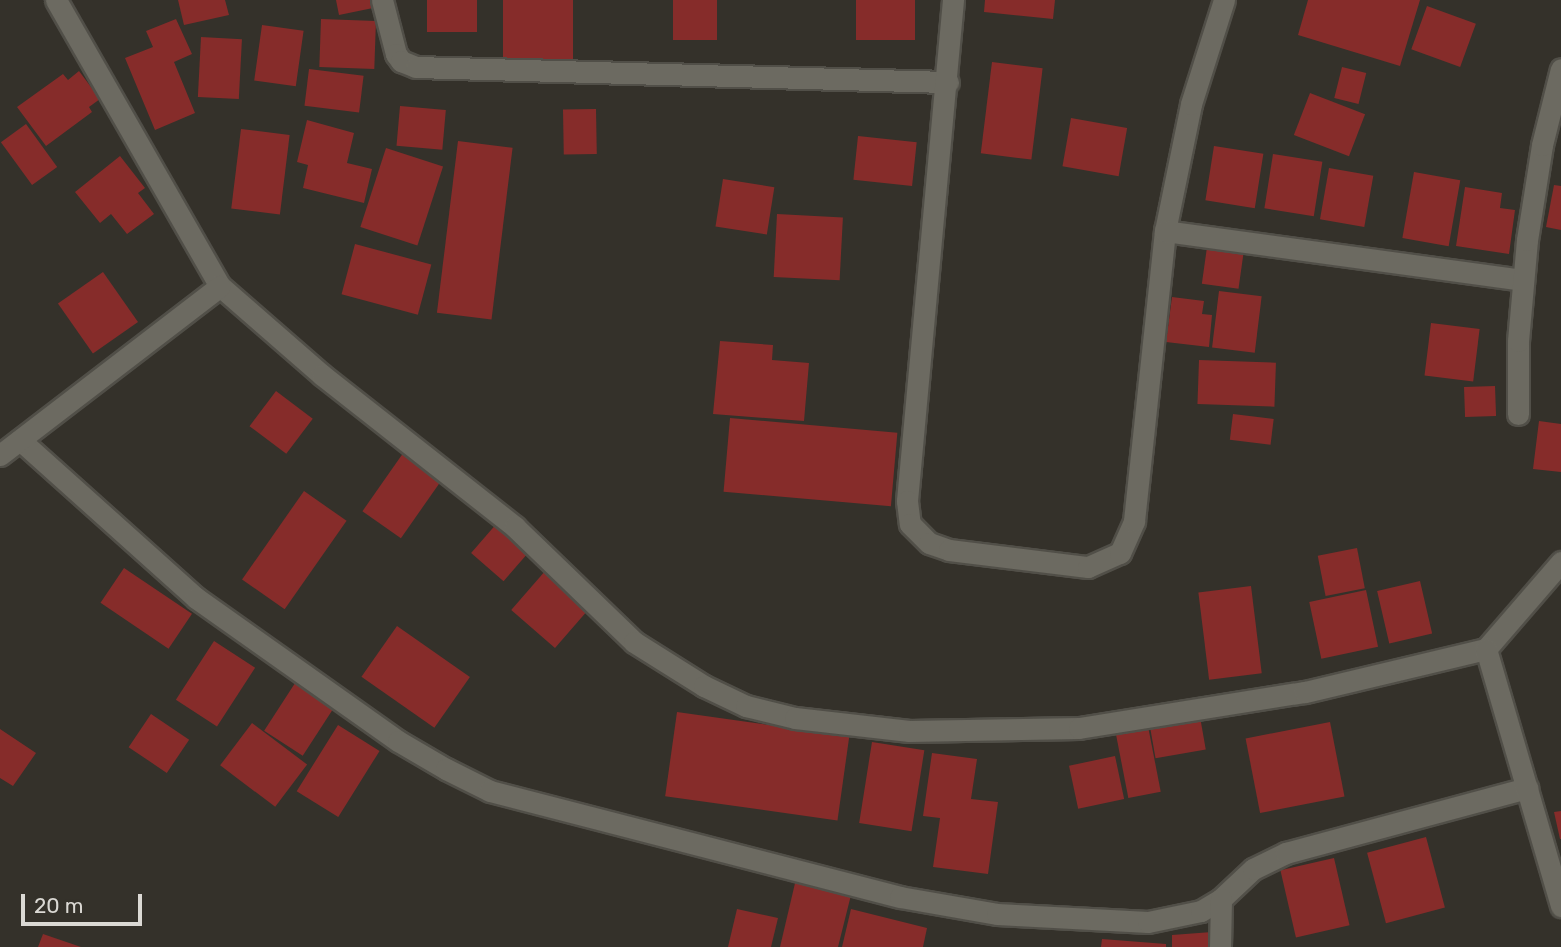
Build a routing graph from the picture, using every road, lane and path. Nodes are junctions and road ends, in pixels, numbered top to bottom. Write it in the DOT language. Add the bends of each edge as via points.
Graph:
graph roads {
  1 [pos="56,0"];
  2 [pos="382,0"];
  3 [pos="953,0"];
  4 [pos="1224,0"];
  5 [pos="1561,69"];
  6 [pos="948,82"];
  7 [pos="1164,231"];
  8 [pos="1523,280"];
  9 [pos="220,286"];
  10 [pos="1518,414"];
  11 [pos="20,440"];
  12 [pos="0,455"];
  13 [pos="1561,562"];
  14 [pos="1486,649"];
  15 [pos="1527,788"];
  16 [pos="1221,899"];
  17 [pos="1561,906"];
  18 [pos="1220,947"];
  1 -- 9 [label="street"];
  2 -- 6 [label="street" via="396,54 416,67"];
  3 -- 6 [label="street"];
  4 -- 7 [label="street" via="1191,104"];
  5 -- 8 [label="street" via="1542,145"];
  6 -- 7 [label="street" via="906,501 910,524 929,543 949,550 1071,566 1100,565 1120,553 1134,521 1141,476"];
  7 -- 8 [label="street"];
  8 -- 10 [label="street"];
  9 -- 11 [label="street"];
  9 -- 14 [label="street" via="322,375 515,527 634,642 746,706 795,718 909,731 1079,728 1305,692"];
  11 -- 12 [label="street"];
  11 -- 16 [label="street" via="195,598 398,741 490,791 953,909 1148,922 1201,911"];
  13 -- 14 [label="street"];
  14 -- 15 [label="street"];
  15 -- 16 [label="street" via="1286,853 1253,869"];
  15 -- 17 [label="street"];
  16 -- 18 [label="street"];
}
